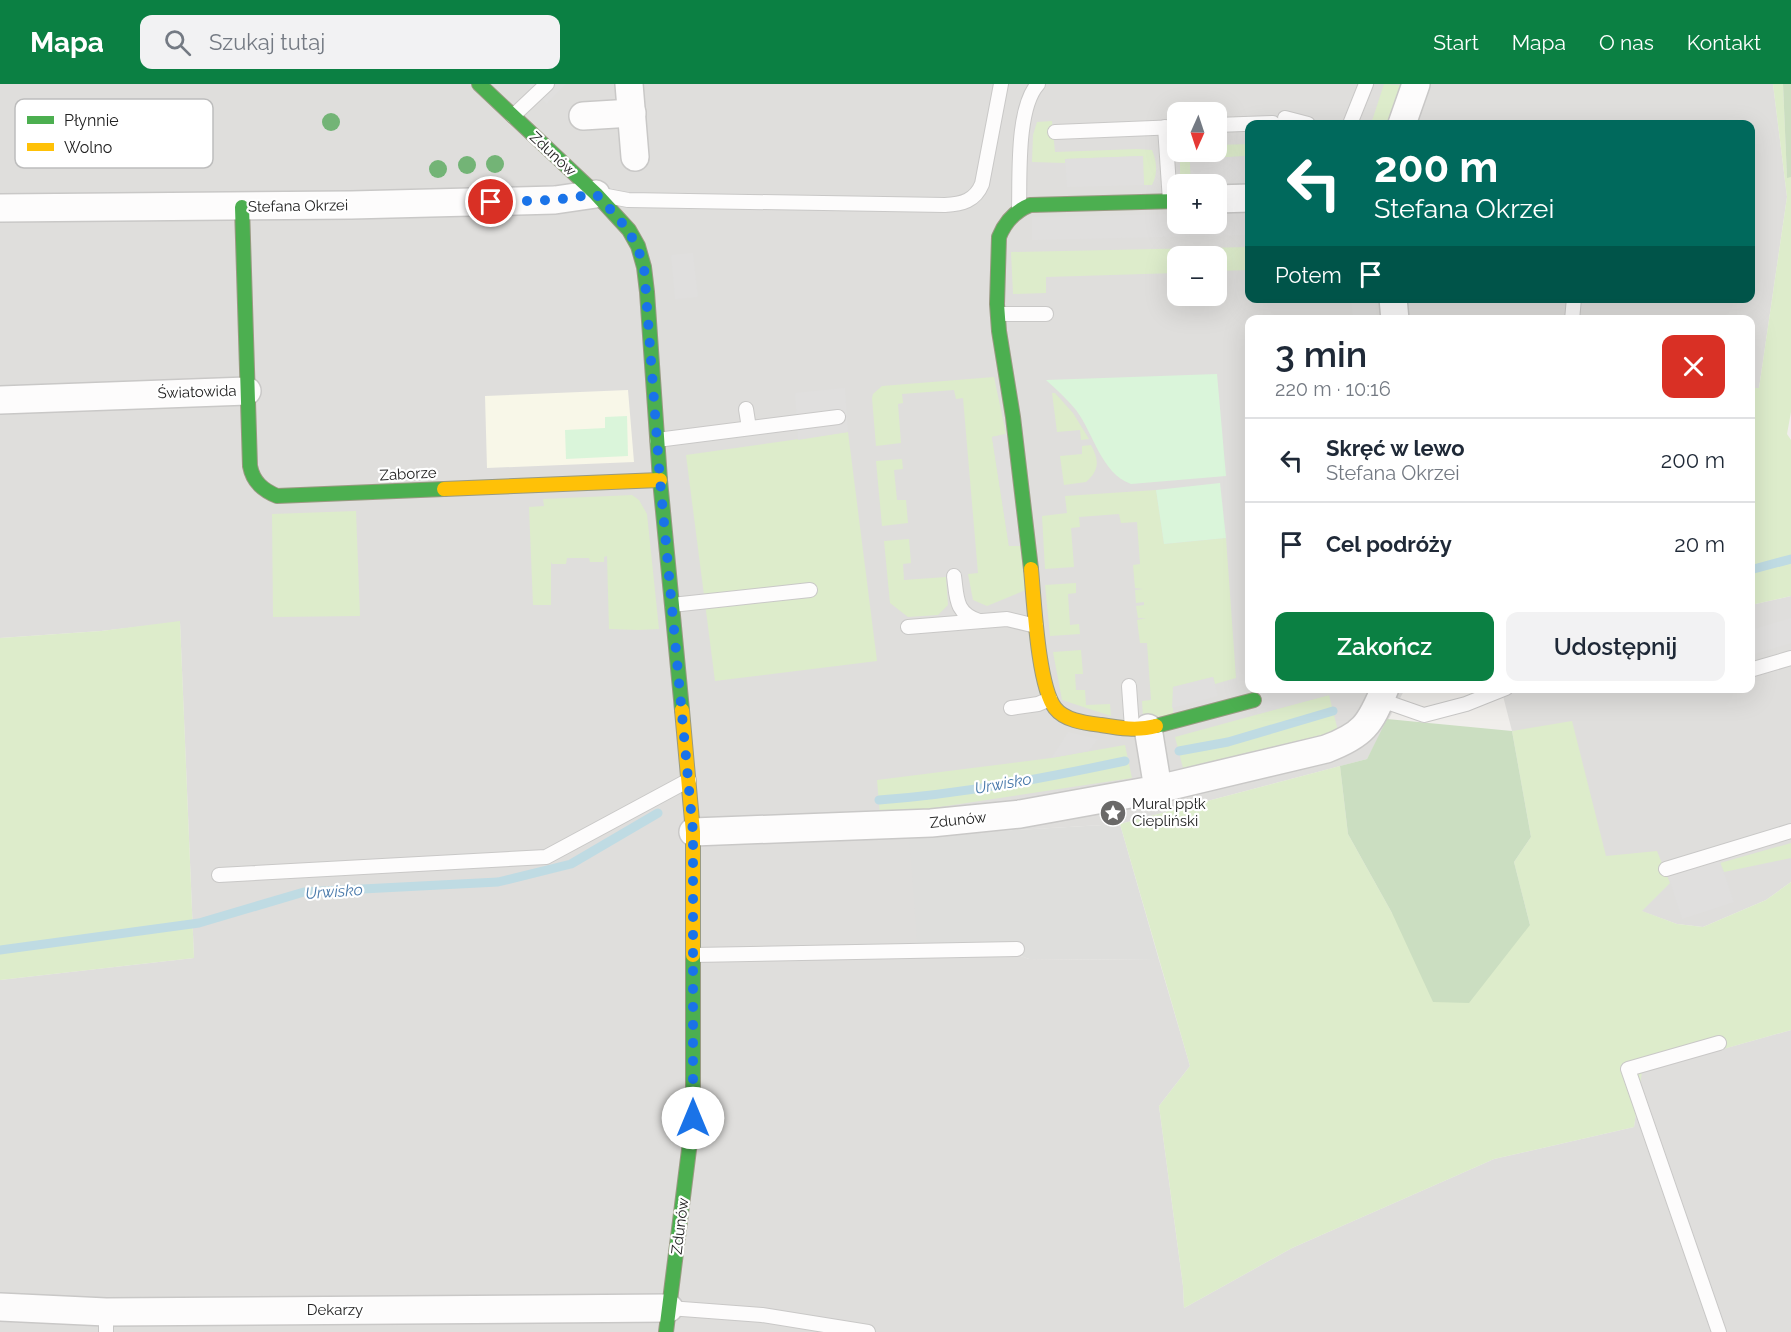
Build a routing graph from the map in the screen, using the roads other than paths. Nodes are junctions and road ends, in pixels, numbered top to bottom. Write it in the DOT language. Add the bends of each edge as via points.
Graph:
graph roads {
  1 [pos="479,84"];
  2 [pos="547,84"];
  3 [pos="629,84"];
  4 [pos="1001,84"];
  5 [pos="1038,84"];
  6 [pos="1366,84"];
  7 [pos="1416,84"];
  8 [pos="632,113"];
  9 [pos="513,116"];
  10 [pos="583,116"];
  11 [pos="1352,120"];
  12 [pos="1403,120"];
  13 [pos="1245,123"];
  14 [pos="1227,124"];
  15 [pos="1167,127"];
  16 [pos="1055,132"];
  17 [pos="635,157"];
  18 [pos="596,194"];
  19 [pos="1245,198"];
  20 [pos="1227,199"];
  21 [pos="1167,201"];
  22 [pos="242,207"];
  23 [pos="0,208"];
  24 [pos="1019,209"];
  25 [pos="998,314"];
  26 [pos="1046,314"];
  27 [pos="247,391"];
  28 [pos="0,400"];
  29 [pos="746,409"];
  30 [pos="838,417"];
  31 [pos="749,428"];
  32 [pos="657,440"];
  33 [pos="660,480"];
  34 [pos="954,576"];
  35 [pos="810,590"];
  36 [pos="1035,601"];
  37 [pos="672,605"];
  38 [pos="1007,619"];
  39 [pos="981,622"];
  40 [pos="1038,626"];
  41 [pos="908,627"];
  42 [pos="1791,658"];
  43 [pos="1755,669"];
  44 [pos="1129,686"];
  45 [pos="1494,693"];
  46 [pos="1383,694"];
  47 [pos="1050,699"];
  48 [pos="1254,700"];
  49 [pos="1011,708"];
  50 [pos="1140,728"];
  51 [pos="689,780"];
  52 [pos="1158,789"];
  53 [pos="1791,831"];
  54 [pos="693,832"];
  55 [pos="1666,869"];
  56 [pos="219,875"];
  57 [pos="1017,949"];
  58 [pos="693,955"];
  59 [pos="1719,1043"];
  60 [pos="0,1307"];
  61 [pos="668,1320"];
  62 [pos="106,1322"];
  63 [pos="868,1332"];
  64 [pos="1719,1332"];
  1 -- 9 [label="street, Zdunów"];
  2 -- 9 [label="lane"];
  3 -- 8 [label="street"];
  4 -- 18 [label="lane" via="982,184 978,193 963,204 628,200"];
  5 -- 24 [label="lane" via="1023,123"];
  6 -- 11 [label="lane"];
  7 -- 12 [label="street"];
  8 -- 10 [label="street"];
  8 -- 17 [label="street"];
  9 -- 18 [label="street, Zdunów"];
  13 -- 14 [label="lane"];
  15 -- 16 [label="lane"];
  18 -- 22 [label="street, Stefana Okrzei" via="555,200"];
  18 -- 32 [label="street, Zdunów" via="629,230 644,267"];
  19 -- 20 [label="street"];
  21 -- 24 [label="street"];
  22 -- 23 [label="street, Stefana Okrzei"];
  22 -- 27 [label="street, Światowida"];
  24 -- 25 [label="street" via="999,237"];
  25 -- 26 [label="lane"];
  25 -- 36 [label="street"];
  27 -- 28 [label="street, Światowida"];
  27 -- 33 [label="street, Zaborze" via="251,472 263,489 277,496"];
  29 -- 31 [label="lane"];
  30 -- 31 [label="lane"];
  31 -- 32 [label="lane"];
  32 -- 33 [label="street, Zdunów"];
  33 -- 37 [label="street, Zdunów"];
  34 -- 39 [label="lane" via="960,608"];
  35 -- 37 [label="lane"];
  36 -- 38 [label="lane"];
  36 -- 40 [label="street"];
  37 -- 51 [label="street, Zdunów"];
  38 -- 39 [label="lane"];
  38 -- 40 [label="lane"];
  39 -- 41 [label="lane"];
  40 -- 47 [label="street" via="1044,684"];
  42 -- 43 [label="lane"];
  44 -- 50 [label="lane"];
  45 -- 46 [label="lane" via="1424,715"];
  46 -- 52 [label="street, Zdunów" via="1370,721 1350,740"];
  47 -- 49 [label="lane"];
  47 -- 50 [label="street" via="1070,719 1097,726"];
  48 -- 50 [label="street"];
  50 -- 52 [label="street"];
  51 -- 54 [label="street, Zdunów"];
  51 -- 56 [label="lane" via="546,857"];
  52 -- 54 [label="street, Zdunów" via="1020,814 931,823"];
  53 -- 55 [label="lane"];
  54 -- 58 [label="street, Zdunów"];
  57 -- 58 [label="lane"];
  58 -- 61 [label="street, Zdunów" via="693,1118"];
  59 -- 64 [label="lane" via="1628,1069"];
  60 -- 62 [label="street, Dekarzy"];
  61 -- 62 [label="street, Dekarzy"];
  61 -- 63 [label="lane" via="762,1315"];
}
